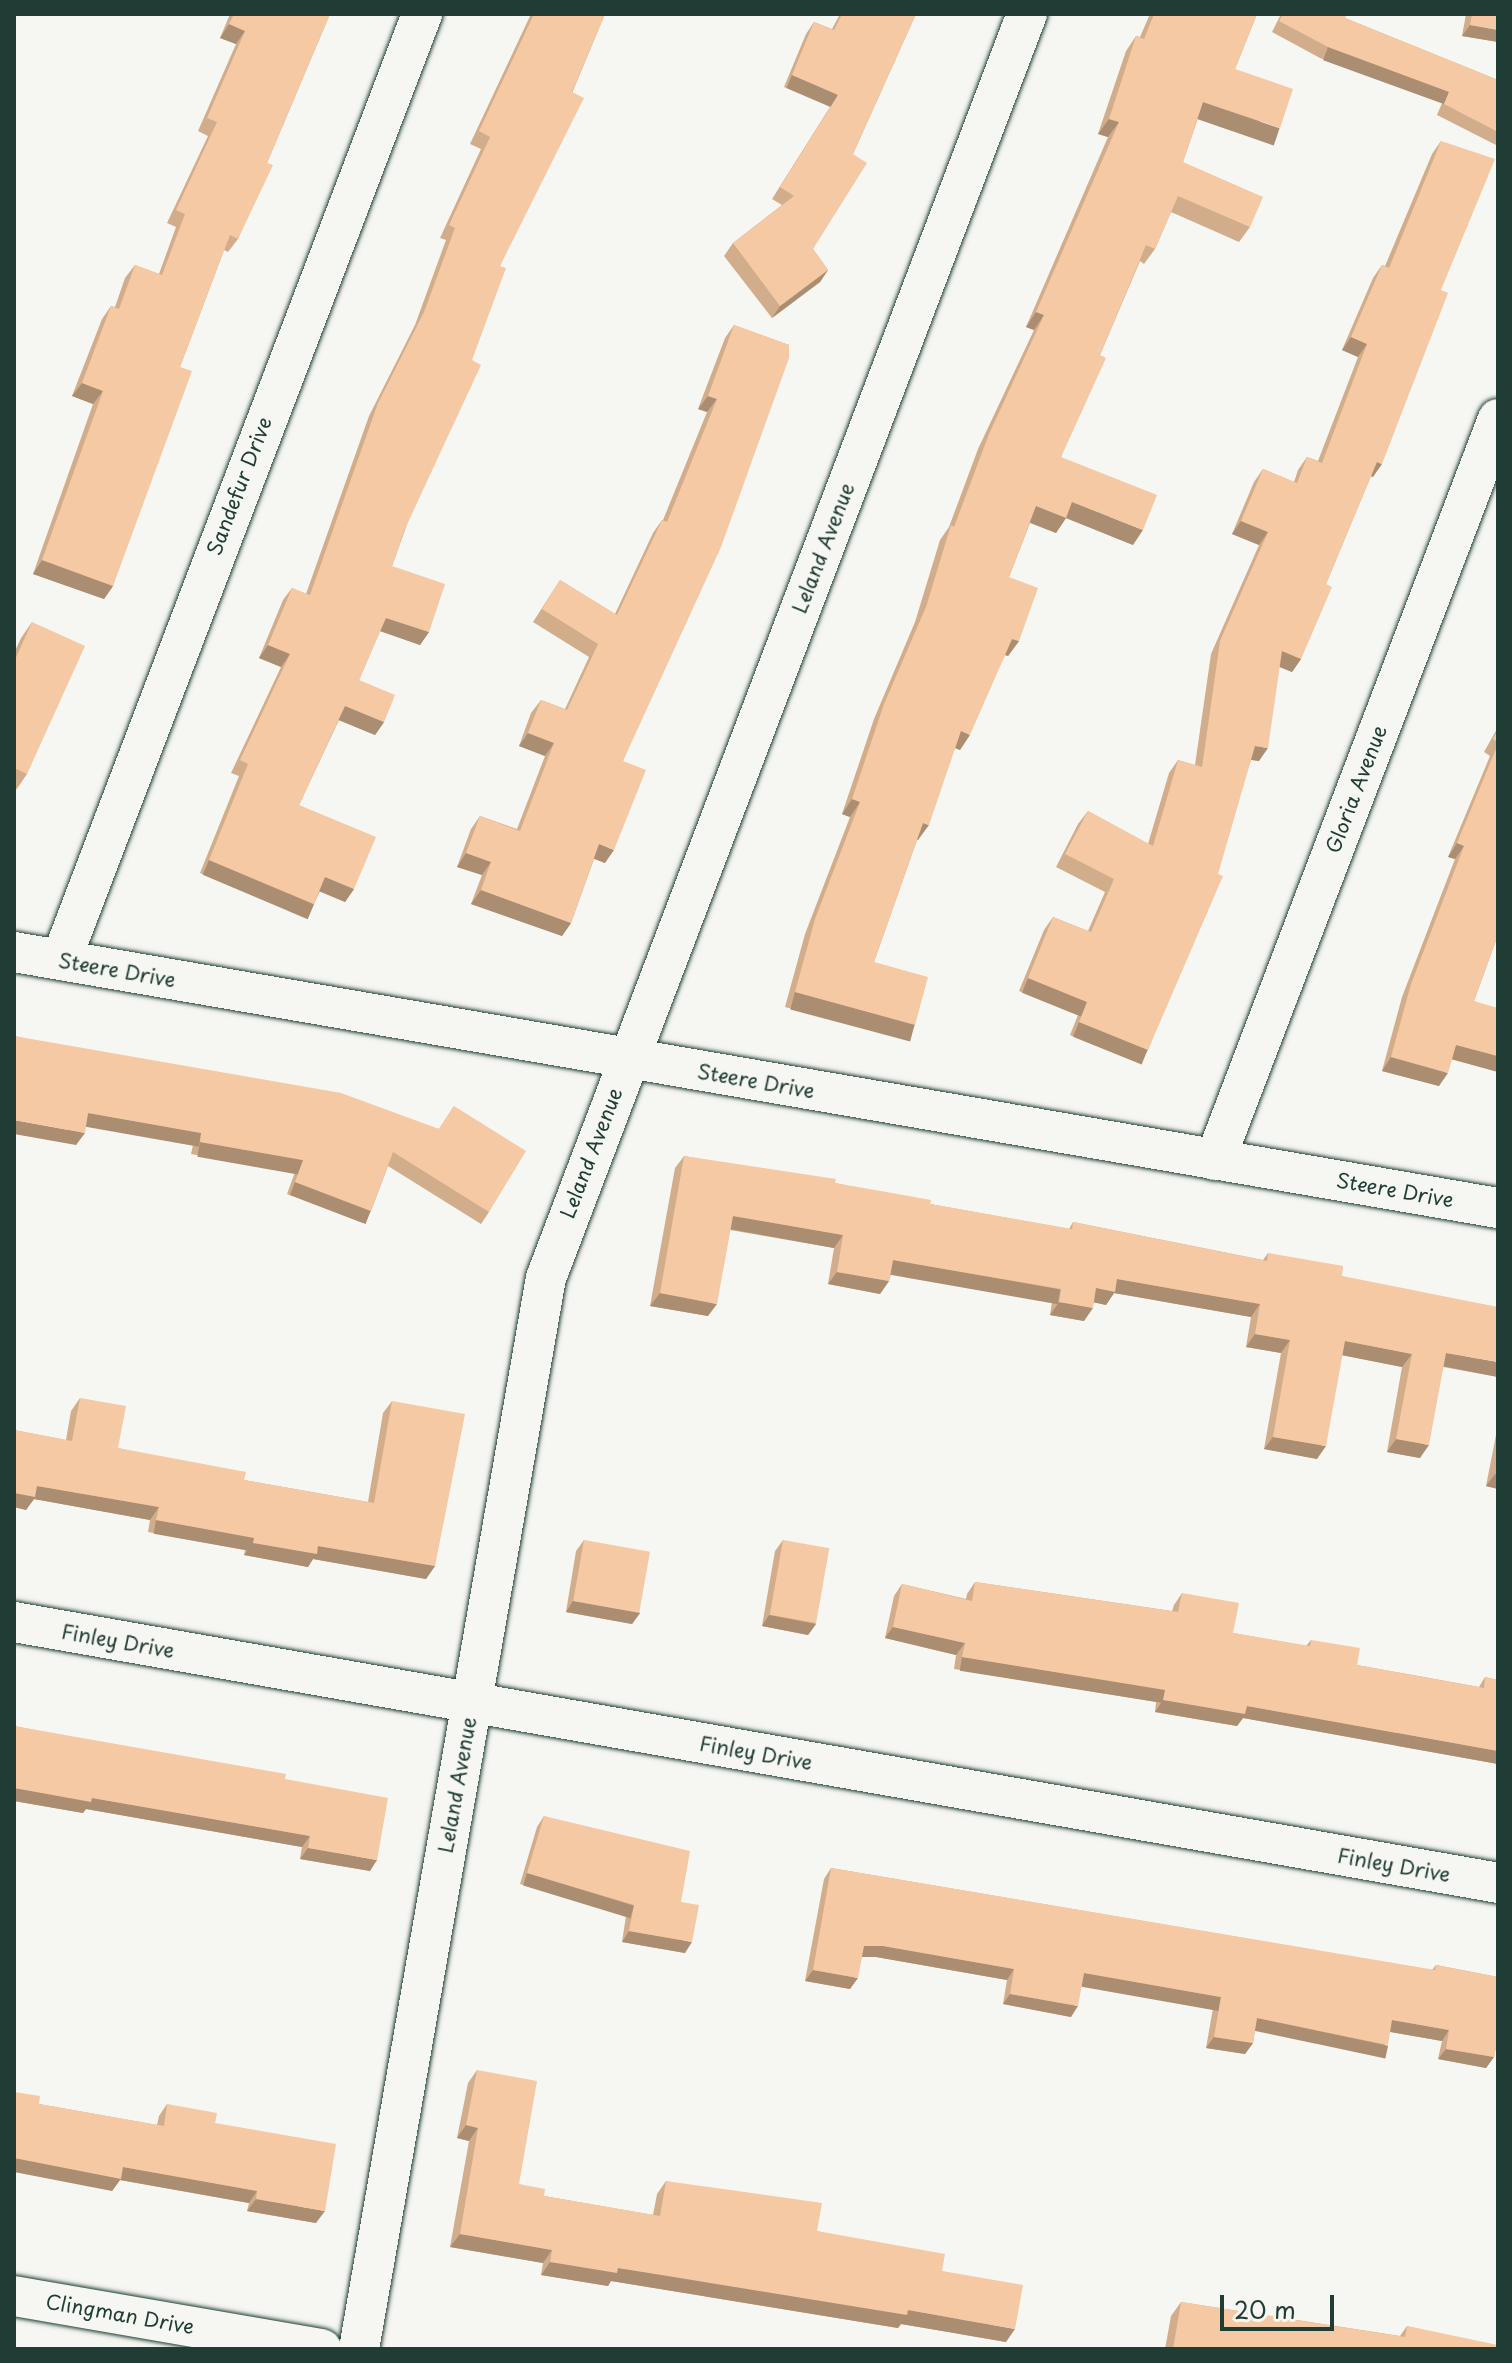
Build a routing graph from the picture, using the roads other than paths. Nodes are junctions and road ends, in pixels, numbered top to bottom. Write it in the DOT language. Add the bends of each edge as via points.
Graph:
graph roads {
  1 [pos="422,14"];
  2 [pos="1027,14"];
  3 [pos="1498,419"];
  4 [pos="14,952"];
  5 [pos="61,960"];
  6 [pos="628,1059"];
  7 [pos="1215,1160"];
  8 [pos="1498,1208"];
  9 [pos="14,1622"];
  10 [pos="471,1703"];
  11 [pos="1498,1883"];
  12 [pos="14,2296"];
  13 [pos="321,2349"];
  14 [pos="359,2349"];
  1 -- 5 [label="street, Sandefur Drive"];
  2 -- 6 [label="street, Leland Avenue"];
  3 -- 7 [label="street, Gloria Avenue"];
  4 -- 5 [label="street, Steere Drive"];
  5 -- 6 [label="street, Steere Drive"];
  6 -- 7 [label="street, Steere Drive"];
  6 -- 10 [label="street, Leland Avenue" via="546,1278"];
  7 -- 8 [label="street, Steere Drive"];
  9 -- 10 [label="street, Finley Drive"];
  10 -- 11 [label="street, Finley Drive"];
  10 -- 14 [label="street, Leland Avenue"];
  12 -- 13 [label="street, Clingman Drive"];
}
